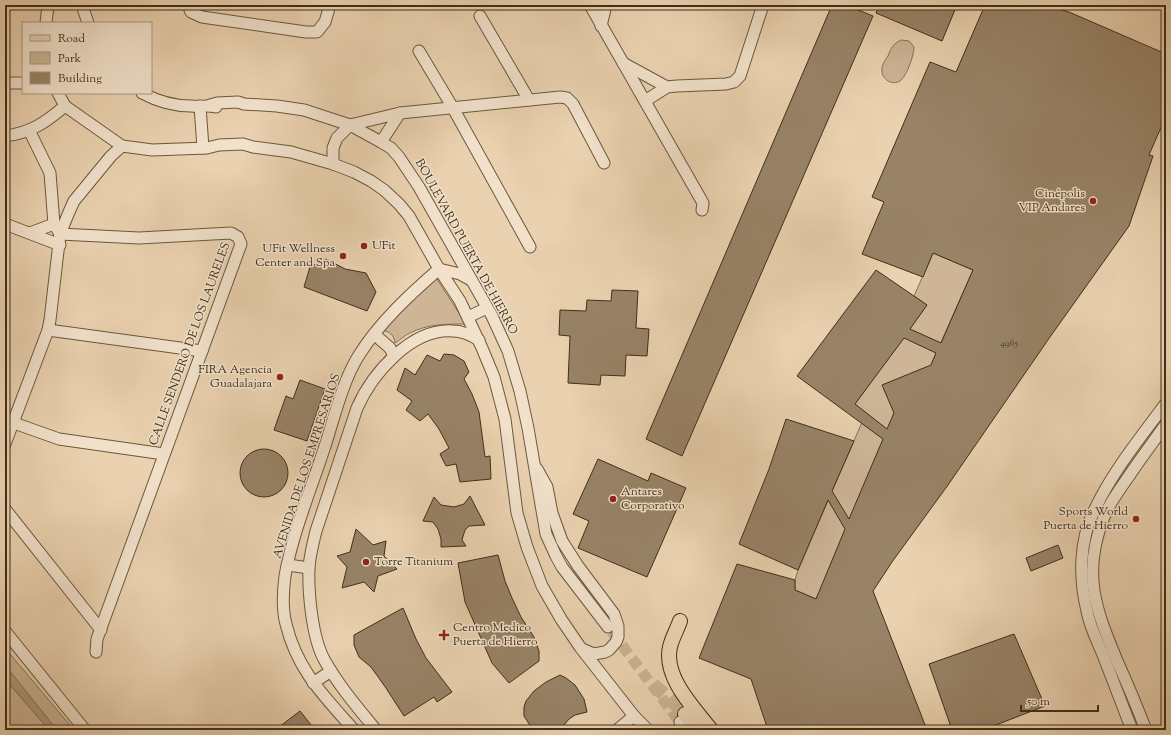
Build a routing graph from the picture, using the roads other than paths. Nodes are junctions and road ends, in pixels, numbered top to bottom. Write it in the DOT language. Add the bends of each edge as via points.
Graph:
graph roads {
  1 [pos="48,5"];
  2 [pos="82,5"];
  3 [pos="188,5"];
  4 [pos="330,5"];
  5 [pos="590,5"];
  6 [pos="606,5"];
  7 [pos="763,5"];
  8 [pos="480,16"];
  9 [pos="46,22"];
  10 [pos="88,22"];
  11 [pos="601,26"];
  12 [pos="419,51"];
  13 [pos="623,63"];
  14 [pos="5,83"];
  15 [pos="22,83"];
  16 [pos="667,87"];
  17 [pos="59,94"];
  18 [pos="144,94"];
  19 [pos="529,100"];
  20 [pos="645,101"];
  21 [pos="65,106"];
  22 [pos="205,106"];
  23 [pos="453,108"];
  24 [pos="400,113"];
  25 [pos="350,125"];
  26 [pos="29,130"];
  27 [pos="5,136"];
  28 [pos="381,142"];
  29 [pos="122,146"];
  30 [pos="205,148"];
  31 [pos="604,163"];
  32 [pos="333,164"];
  33 [pos="702,210"];
  34 [pos="5,224"];
  35 [pos="54,224"];
  36 [pos="30,233"];
  37 [pos="60,240"];
  38 [pos="530,247"];
  39 [pos="439,269"];
  40 [pos="471,280"];
  41 [pos="487,308"];
  42 [pos="468,317"];
  43 [pos="48,330"];
  44 [pos="374,334"];
  45 [pos="479,340"];
  46 [pos="202,351"];
  47 [pos="394,356"];
  48 [pos="1166,403"];
  49 [pos="14,423"];
  50 [pos="1166,424"];
  51 [pos="5,444"];
  52 [pos="164,454"];
  53 [pos="534,466"];
  54 [pos="5,509"];
  55 [pos="288,565"];
  56 [pos="309,568"];
  57 [pos="680,621"];
  58 [pos="608,627"];
  59 [pos="101,630"];
  60 [pos="5,631"];
  61 [pos="580,647"];
  62 [pos="96,652"];
  63 [pos="331,671"];
  64 [pos="313,683"];
  65 [pos="634,716"];
  66 [pos="684,722"];
  67 [pos="85,730"];
  68 [pos="354,730"];
  69 [pos="376,730"];
  70 [pos="617,730"];
  71 [pos="647,730"];
  72 [pos="698,730"];
  73 [pos="711,730"];
  74 [pos="1132,730"];
  75 [pos="1146,730"];
  1 -- 9 [label="street"];
  2 -- 10 [label="street"];
  3 -- 4 [label="street" via="191,12 202,17 306,32 317,32 325,22"];
  5 -- 11 [label="street"];
  6 -- 11 [label="street"];
  7 -- 16 [label="street" via="740,76 734,82"];
  8 -- 19 [label="street"];
  11 -- 13 [label="street"];
  12 -- 23 [label="street"];
  13 -- 16 [label="street"];
  13 -- 20 [label="street"];
  14 -- 15 [label="street"];
  16 -- 20 [label="street"];
  17 -- 21 [label="street"];
  18 -- 22 [label="street, BOULEVARD PUERTA DE HIERRO" via="180,106"];
  19 -- 23 [label="street"];
  19 -- 31 [label="street" via="567,98 573,104"];
  20 -- 33 [label="street" via="703,203"];
  21 -- 26 [label="street" via="42,125"];
  21 -- 29 [label="street"];
  22 -- 25 [label="street, BOULEVARD PUERTA DE HIERRO" via="277,106 304,110"];
  22 -- 30 [label="street"];
  23 -- 24 [label="street"];
  23 -- 38 [label="street"];
  24 -- 25 [label="street"];
  24 -- 28 [label="street"];
  25 -- 28 [label="street, BOULEVARD PUERTA DE HIERRO"];
  25 -- 32 [label="street" via="337,138 333,148"];
  26 -- 27 [label="street"];
  26 -- 35 [label="street" via="50,173"];
  28 -- 40 [label="street, BOULEVARD PUERTA DE HIERRO" via="400,157"];
  29 -- 30 [label="street" via="152,150"];
  29 -- 37 [label="street" via="74,201"];
  30 -- 32 [label="street" via="243,144 291,152"];
  32 -- 39 [label="street" via="371,181 399,204 409,216"];
  34 -- 36 [label="street"];
  35 -- 36 [label="street"];
  35 -- 37 [label="street"];
  36 -- 37 [label="street"];
  37 -- 43 [label="street"];
  37 -- 46 [label="street, CALLE SENDERO DE LOS LAURELES" via="226,233 238,237 240,244"];
  39 -- 40 [label="street" via="460,274"];
  39 -- 42 [label="street"];
  39 -- 44 [label="street, AVENIDA DE LOS EMPRESARIOS" via="410,294"];
  40 -- 41 [label="street, BOULEVARD PUERTA DE HIERRO"];
  41 -- 42 [label="street"];
  41 -- 53 [label="street, BOULEVARD PUERTA DE HIERRO" via="508,351 520,390"];
  42 -- 45 [label="street"];
  43 -- 46 [label="street"];
  43 -- 49 [label="street"];
  44 -- 47 [label="street" via="390,348"];
  44 -- 55 [label="street, AVENIDA DE LOS EMPRESARIOS" via="358,356 346,384 291,548"];
  45 -- 47 [label="street" via="453,330 441,331 414,341"];
  45 -- 61 [label="street" via="494,377 505,419 517,513 523,536 542,586"];
  46 -- 52 [label="street, CALLE SENDERO DE LOS LAURELES"];
  47 -- 56 [label="street" via="376,375 357,408 316,531"];
  48 -- 74 [label="street" via="1102,496 1091,517 1082,549 1081,574 1087,612"];
  49 -- 51 [label="street"];
  49 -- 52 [label="street" via="59,439"];
  50 -- 75 [label="street" via="1122,485 1104,516 1097,538 1093,565 1094,598 1101,622"];
  52 -- 59 [label="street, CALLE SENDERO DE LOS LAURELES"];
  53 -- 58 [label="street, BOULEVARD PUERTA DE HIERRO" via="543,523 550,545 562,567"];
  53 -- 61 [label="street" via="547,487 552,513 562,541 614,614 618,626 616,642 604,652 594,654"];
  54 -- 59 [label="street"];
  55 -- 56 [label="street"];
  55 -- 64 [label="street, AVENIDA DE LOS EMPRESARIOS" via="284,600 286,624 297,656"];
  56 -- 63 [label="street" via="311,607 318,644"];
  57 -- 73 [label="main road" via="670,647 670,668 675,681"];
  59 -- 62 [label="street, CALLE SENDERO DE LOS LAURELES"];
  60 -- 67 [label="street"];
  61 -- 65 [label="street"];
  63 -- 64 [label="street"];
  63 -- 69 [label="street"];
  64 -- 68 [label="street, AVENIDA DE LOS EMPRESARIOS"];
  65 -- 70 [label="street"];
  65 -- 71 [label="street"];
  66 -- 72 [label="main road"];
}
